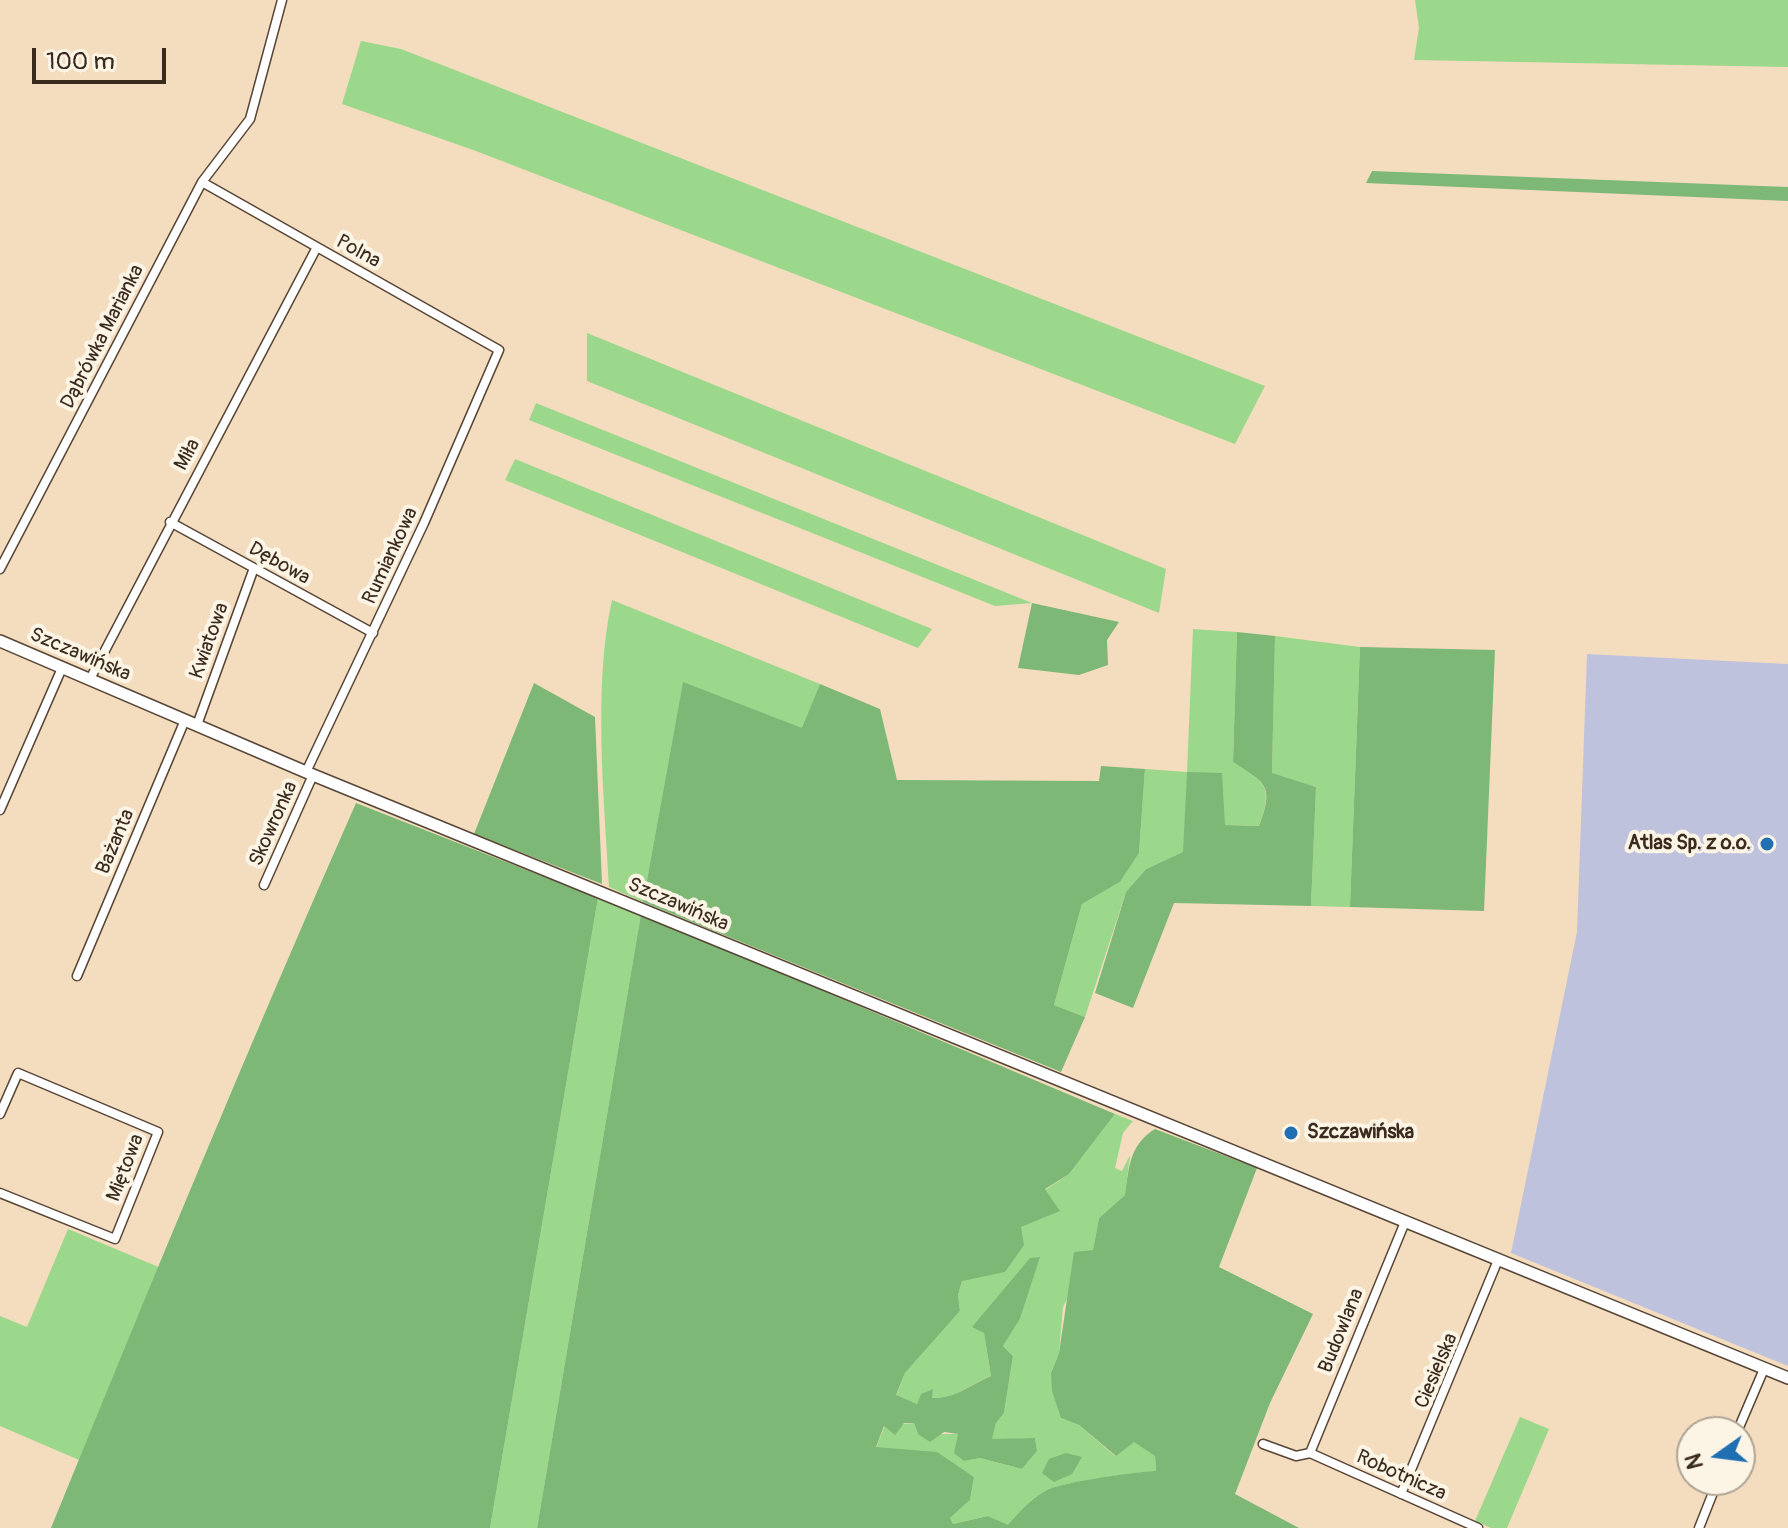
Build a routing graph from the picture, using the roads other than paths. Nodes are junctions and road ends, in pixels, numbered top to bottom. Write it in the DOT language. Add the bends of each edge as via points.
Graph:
graph roads {
  1 [pos="282,0"];
  2 [pos="202,182"];
  3 [pos="317,247"];
  4 [pos="499,350"];
  5 [pos="170,522"];
  6 [pos="254,568"];
  7 [pos="0,569"];
  8 [pos="373,633"];
  9 [pos="0,641"];
  10 [pos="62,668"];
  11 [pos="90,679"];
  12 [pos="191,723"];
  13 [pos="310,773"];
  14 [pos="0,810"];
  15 [pos="264,885"];
  16 [pos="77,976"];
  17 [pos="0,1114"];
  18 [pos="0,1193"];
  19 [pos="1405,1222"];
  20 [pos="1498,1260"];
  21 [pos="1764,1369"];
  22 [pos="1788,1378"];
  23 [pos="1744,1416"];
  24 [pos="1263,1444"];
  25 [pos="1310,1453"];
  26 [pos="1401,1494"];
  27 [pos="1712,1496"];
  28 [pos="1478,1528"];
  29 [pos="1699,1528"];
  1 -- 2 [label="street, Dąbrówka Marianka" via="246,127"];
  2 -- 3 [label="street, Polna"];
  2 -- 7 [label="street, Dąbrówka Marianka"];
  3 -- 4 [label="street, Polna"];
  3 -- 5 [label="street, Miła"];
  4 -- 8 [label="street, Rumiankowa"];
  5 -- 6 [label="street, Dębowa"];
  5 -- 11 [label="street, Miła"];
  6 -- 8 [label="street, Dębowa"];
  6 -- 12 [label="street, Kwiatowa"];
  8 -- 13 [label="street, Rumiankowa"];
  9 -- 10 [label="street, Szczawińska"];
  10 -- 11 [label="street, Szczawińska"];
  10 -- 14 [label="street"];
  11 -- 12 [label="street, Szczawińska"];
  12 -- 13 [label="street, Szczawińska"];
  12 -- 16 [label="street, Bażanta"];
  13 -- 15 [label="street, Skowronka"];
  13 -- 19 [label="street, Szczawińska"];
  17 -- 18 [label="street, Miętowa" via="18,1073 158,1132 115,1239"];
  19 -- 20 [label="street, Szczawińska"];
  19 -- 25 [label="street, Budowlana"];
  20 -- 21 [label="street, Szczawińska"];
  20 -- 26 [label="street, Ciesielska"];
  21 -- 22 [label="street, Szczawińska"];
  21 -- 23 [label="street"];
  24 -- 25 [label="street, Robotnicza" via="1296,1456"];
  25 -- 26 [label="street, Robotnicza"];
  26 -- 28 [label="street, Robotnicza"];
  27 -- 29 [label="street"];
}
